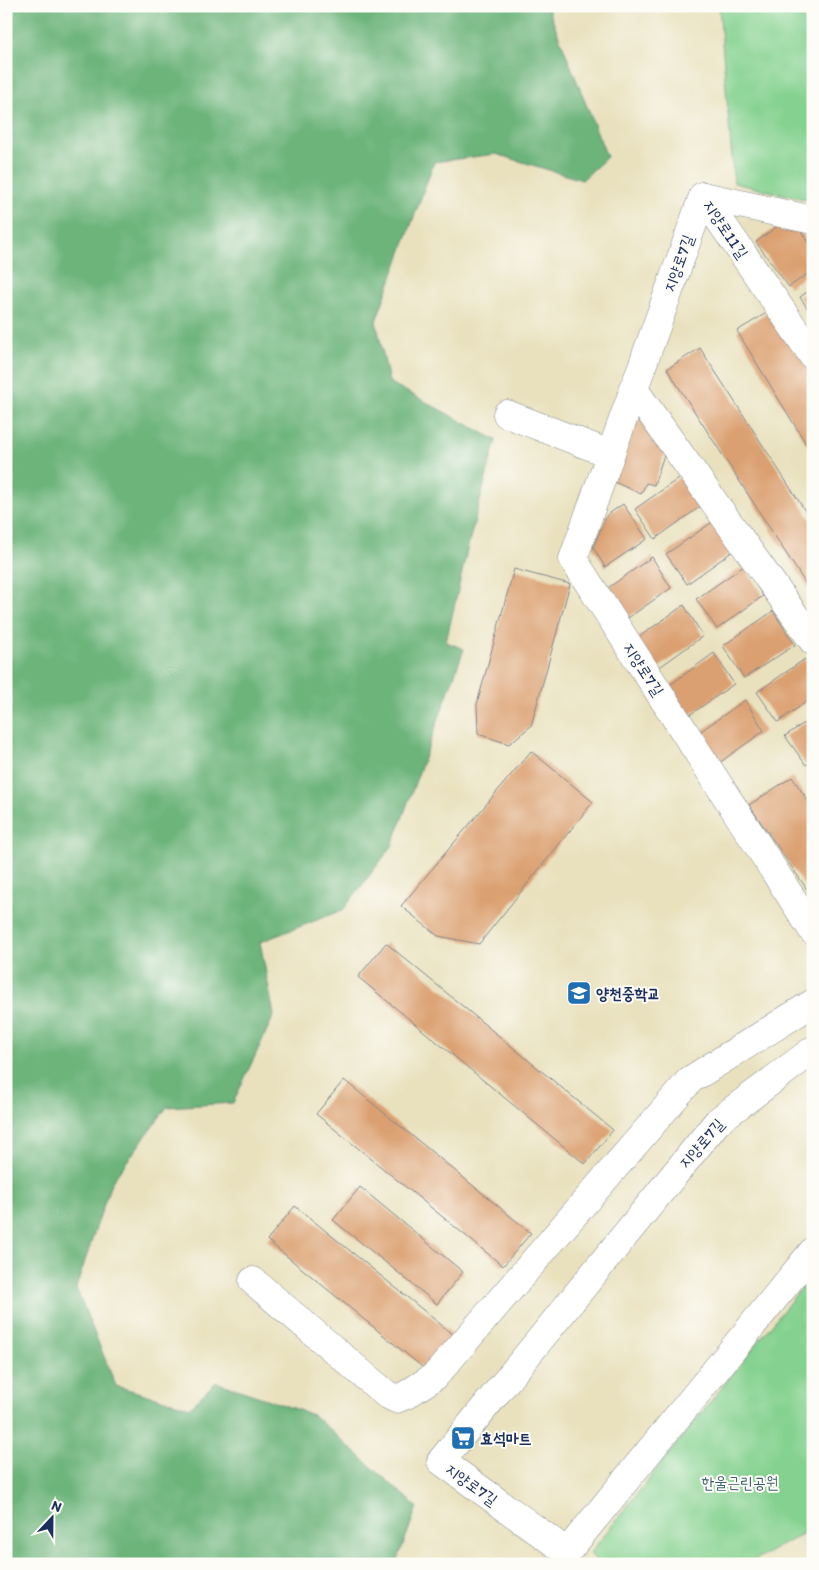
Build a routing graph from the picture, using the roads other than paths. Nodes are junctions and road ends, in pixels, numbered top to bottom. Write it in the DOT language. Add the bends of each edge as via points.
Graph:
graph roads {
  1 [pos="703,196"];
  2 [pos="813,220"];
  3 [pos="813,356"];
  4 [pos="633,388"];
  5 [pos="506,414"];
  6 [pos="610,454"];
  7 [pos="813,640"];
  8 [pos="813,931"];
  9 [pos="813,1003"];
  10 [pos="813,1050"];
  11 [pos="813,1251"];
  12 [pos="253,1281"];
  1 -- 2 [label="street, 지양로11길"];
  1 -- 3 [label="street, 지양로11길"];
  1 -- 4 [label="street, 지양로7길"];
  4 -- 6 [label="street, 지양로7길"];
  4 -- 7 [label="street"];
  5 -- 6 [label="street"];
  6 -- 8 [label="street, 지양로7길" via="573,559"];
  9 -- 12 [label="street" via="690,1080 435,1376 406,1396 396,1399 386,1394"];
  10 -- 11 [label="street, 지양로7길" via="718,1121 440,1461 567,1552"];
}
